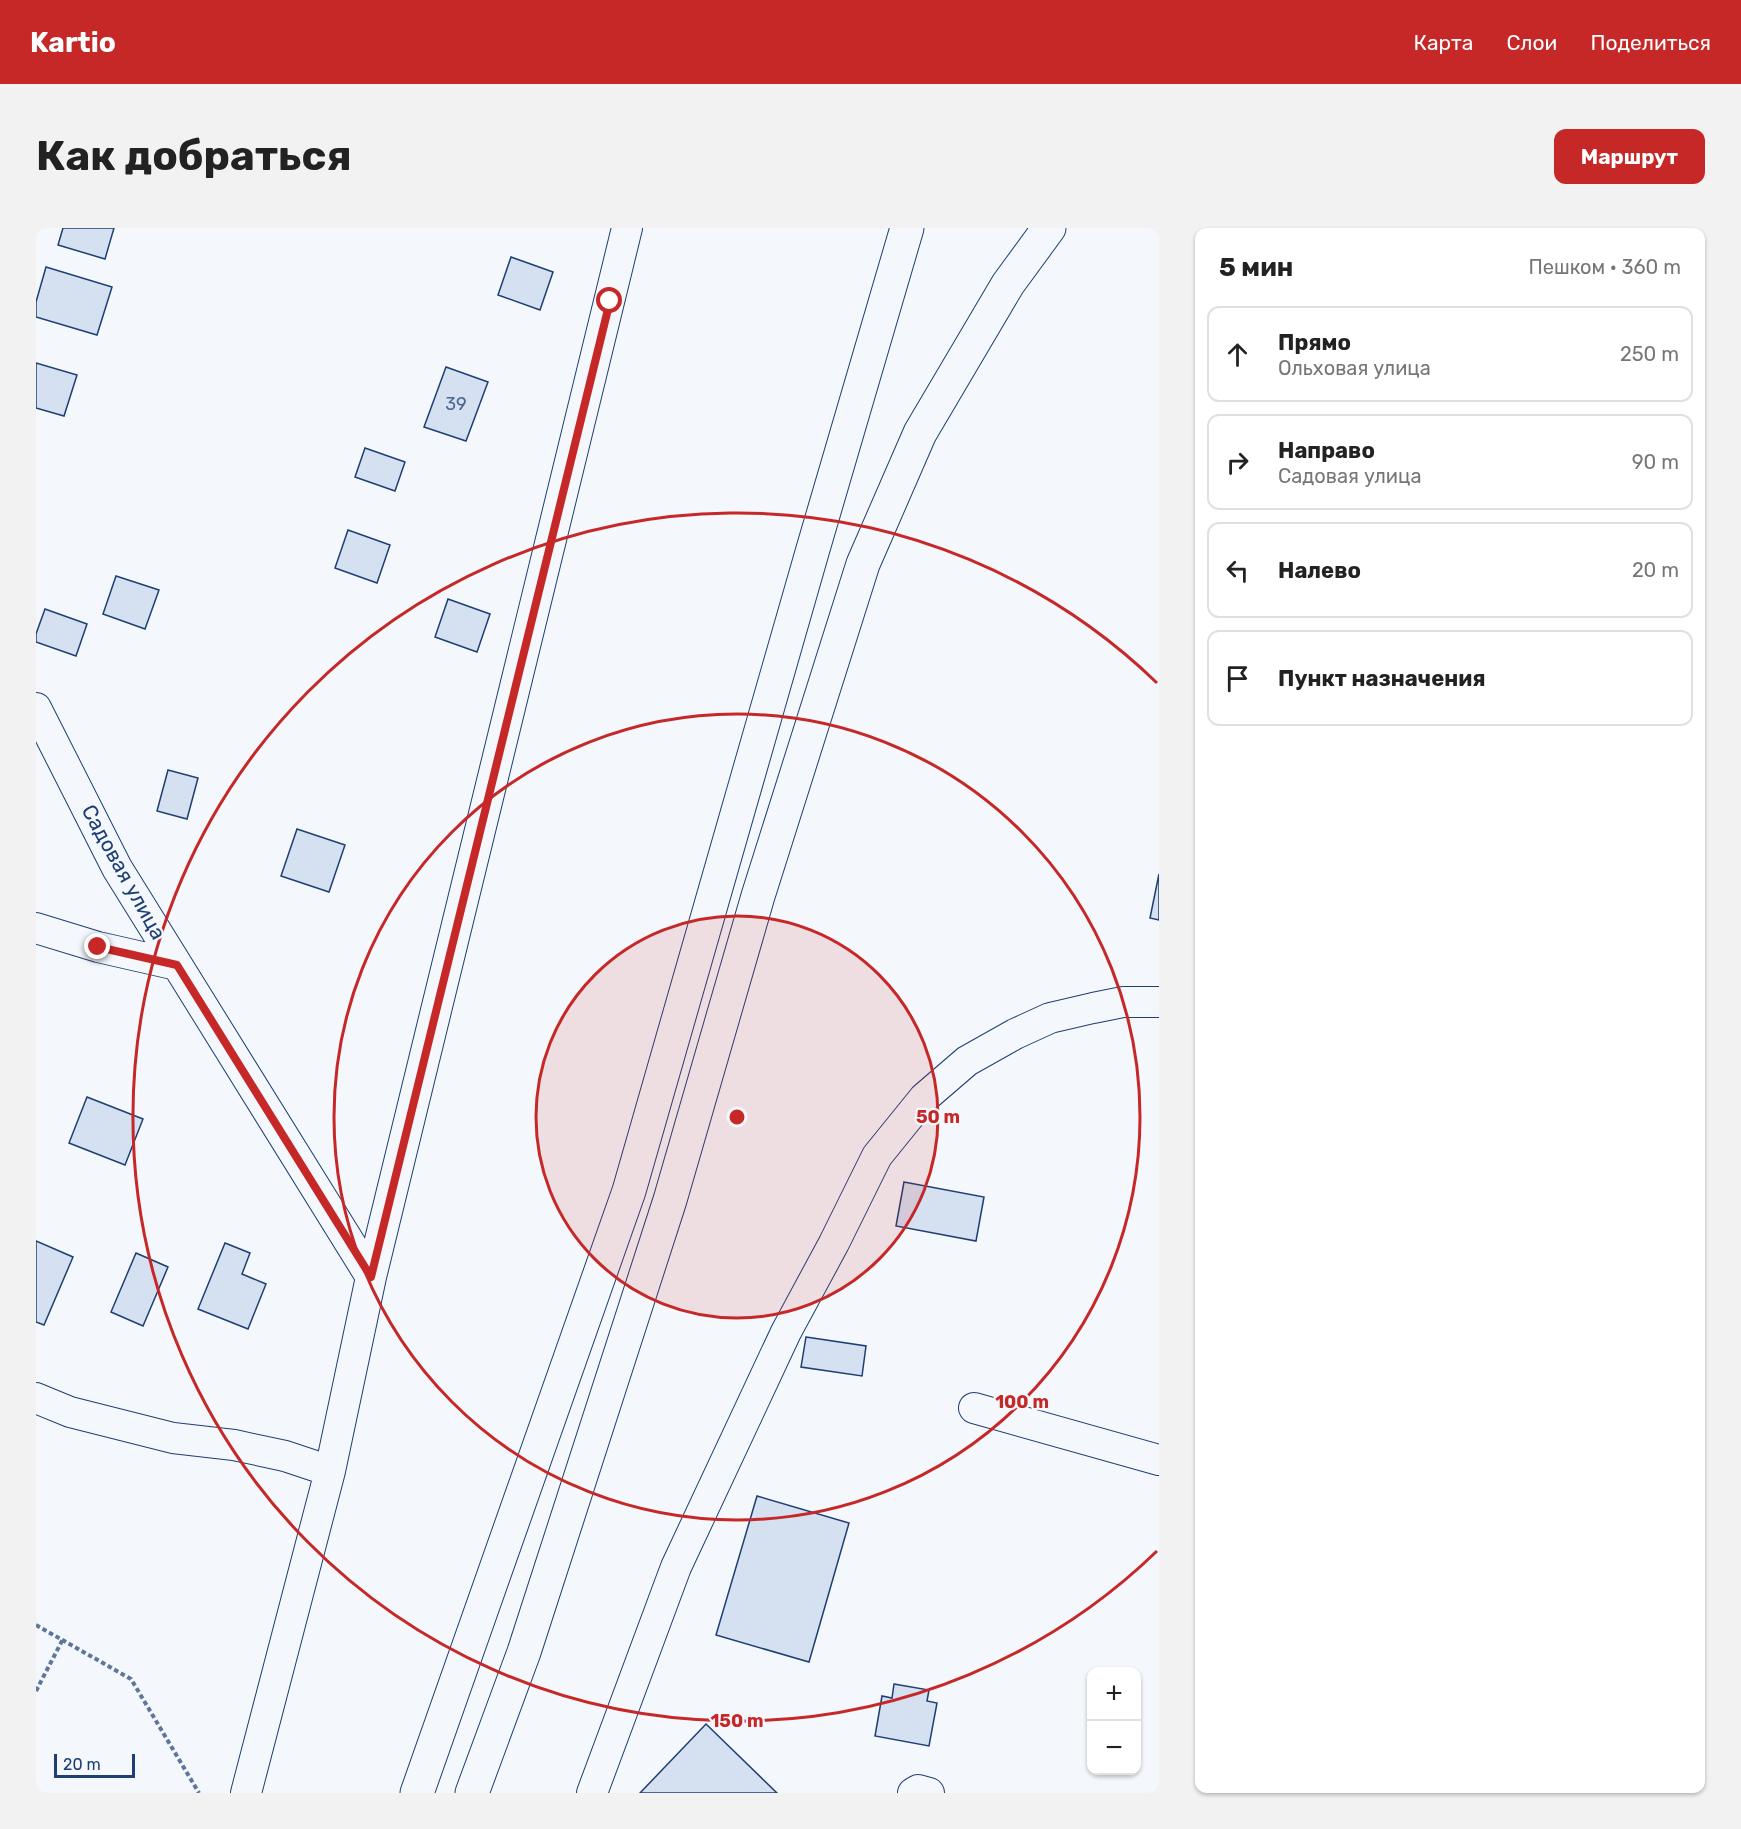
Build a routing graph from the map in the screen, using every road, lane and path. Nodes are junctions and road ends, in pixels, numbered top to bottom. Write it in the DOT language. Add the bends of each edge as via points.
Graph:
graph roads {
  1 [pos="627,228"];
  2 [pos="907,228"];
  3 [pos="1049,228"];
  4 [pos="36,708"];
  5 [pos="36,928"];
  6 [pos="177,965"];
  7 [pos="1159,1002"];
  8 [pos="371,1277"];
  9 [pos="36,1398"];
  10 [pos="974,1408"];
  11 [pos="1159,1460"];
  12 [pos="330,1472"];
  13 [pos="36,1625"];
  14 [pos="63,1639"];
  15 [pos="456,1684"];
  16 [pos="36,1691"];
  17 [pos="199,1793"];
  18 [pos="246,1793"];
  19 [pos="410,1793"];
  20 [pos="417,1793"];
  21 [pos="472,1793"];
  22 [pos="592,1793"];
  23 [pos="912,1793"];
  24 [pos="929,1793"];
  1 -- 8 [label="street"];
  2 -- 15 [label="main road" via="629,1191"];
  3 -- 21 [label="main road" via="1008,284 920,433 863,564 758,896 670,1200 524,1652"];
  4 -- 6 [label="street, Садовая улица" via="117,868"];
  5 -- 6 [label="street"];
  6 -- 8 [label="street, Садовая улица"];
  7 -- 22 [label="street" via="1123,1002 1094,1008 1050,1018 1015,1034 967,1061 924,1098 877,1156 786,1332 676,1567"];
  8 -- 12 [label="street"];
  9 -- 12 [label="street" via="70,1412 174,1438 285,1456"];
  10 -- 11 [label="street"];
  12 -- 18 [label="street"];
  13 -- 14 [label="path"];
  14 -- 16 [label="path"];
  14 -- 17 [label="path" via="131,1679"];
  15 -- 19 [label="street"];
  15 -- 20 [label="main road"];
  23 -- 24 [label="street"];
}
